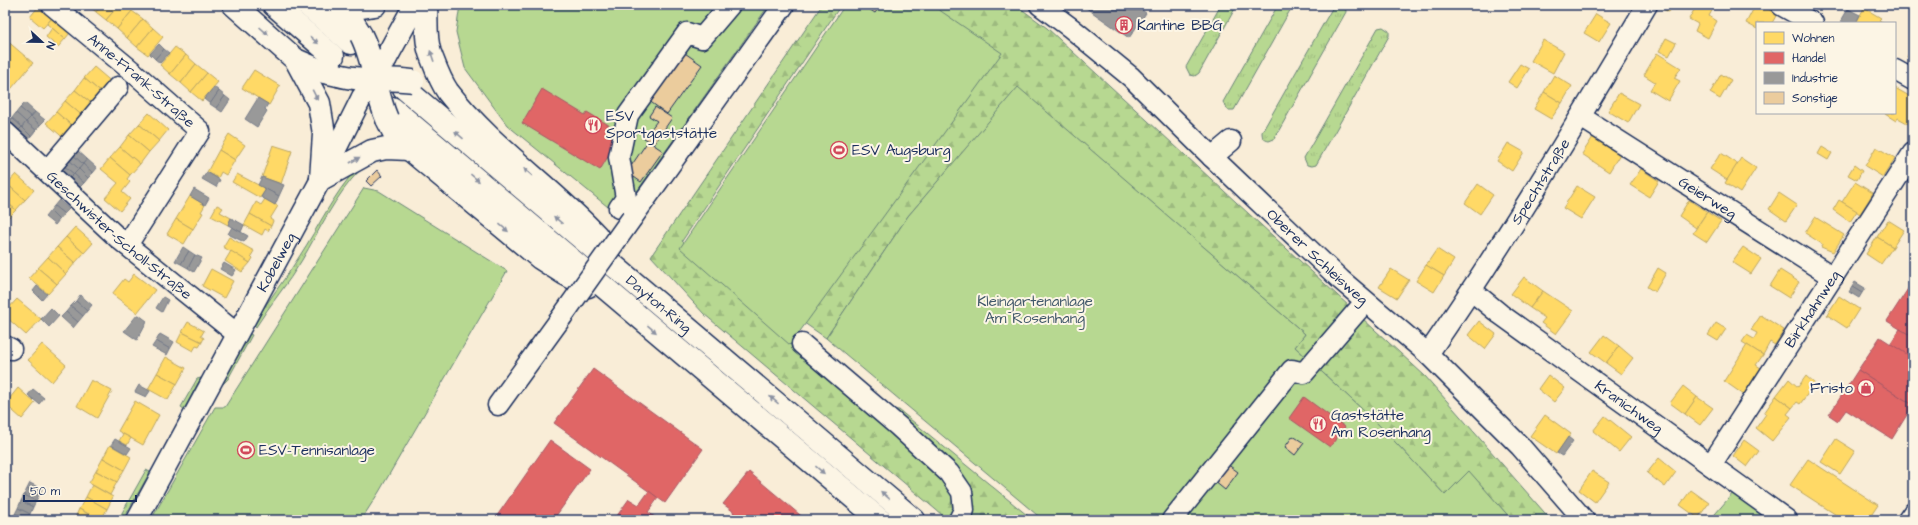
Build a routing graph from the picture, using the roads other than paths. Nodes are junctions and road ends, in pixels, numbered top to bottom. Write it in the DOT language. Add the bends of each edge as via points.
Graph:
graph roads {
  1 [pos="52,5"];
  2 [pos="234,5"];
  3 [pos="274,5"];
  4 [pos="308,5"];
  5 [pos="336,5"];
  6 [pos="339,5"];
  7 [pos="375,5"];
  8 [pos="415,5"];
  9 [pos="426,5"];
  10 [pos="730,5"];
  11 [pos="784,5"];
  12 [pos="1647,5"];
  13 [pos="1781,5"];
  14 [pos="1050,8"];
  15 [pos="1811,22"];
  16 [pos="356,39"];
  17 [pos="296,60"];
  18 [pos="335,66"];
  19 [pos="1896,71"];
  20 [pos="374,79"];
  21 [pos="1913,80"];
  22 [pos="408,84"];
  23 [pos="118,87"];
  24 [pos="448,91"];
  25 [pos="389,114"];
  26 [pos="1581,117"];
  27 [pos="5,132"];
  28 [pos="1231,141"];
  29 [pos="409,149"];
  30 [pos="1913,153"];
  31 [pos="1212,158"];
  32 [pos="47,171"];
  33 [pos="321,179"];
  34 [pos="625,213"];
  35 [pos="126,245"];
  36 [pos="1833,278"];
  37 [pos="629,279"];
  38 [pos="1472,291"];
  39 [pos="1365,302"];
  40 [pos="623,304"];
  41 [pos="237,334"];
  42 [pos="802,344"];
  43 [pos="1428,354"];
  44 [pos="498,405"];
  45 [pos="1711,465"];
  46 [pos="1913,513"];
  47 [pos="1173,519"];
  48 [pos="137,520"];
  49 [pos="880,520"];
  50 [pos="914,520"];
  51 [pos="959,520"];
  52 [pos="1584,520"];
  53 [pos="1787,520"];
  54 [pos="1908,520"];
  1 -- 35 [label="street, Anne-Frank-Straße" via="200,131"];
  2 -- 17 [label="main road, one-way"];
  3 -- 18 [label="main road, one-way"];
  4 -- 16 [label="main road"];
  5 -- 16 [label="main road" via="353,22"];
  6 -- 7 [label="main road" via="356,8"];
  8 -- 20 [label="main road, Kobelweg, bridge"];
  24 -- 9 [label="main road, one-way" via="430,52"];
  10 -- 34 [label="street" via="702,38 687,32 628,115 619,157 626,198"];
  11 -- 34 [label="street"];
  12 -- 26 [label="street, Spechtstraße"];
  13 -- 15 [label="street"];
  14 -- 31 [label="street, Oberer Schleisweg" via="1131,77"];
  16 -- 20 [label="main road, bridge" via="372,62"];
  17 -- 18 [label="main road" via="324,72"];
  17 -- 33 [label="main road, one-way" via="319,103 324,134"];
  18 -- 20 [label="main road, bridge" via="347,78"];
  19 -- 21 [label="street"];
  20 -- 22 [label="main road, bridge"];
  20 -- 25 [label="main road, bridge"];
  20 -- 33 [label="street, Kobelweg, bridge"];
  22 -- 24 [label="main road"];
  37 -- 22 [label="main road, Dayton-Ring, one-way"];
  23 -- 32 [label="street"];
  37 -- 24 [label="main road, one-way" via="599,239 578,217 494,142"];
  25 -- 29 [label="main road" via="393,131"];
  25 -- 40 [label="main road, Dayton-Ring, one-way"];
  26 -- 36 [label="street, Geierweg"];
  26 -- 38 [label="street, Spechtstraße"];
  27 -- 32 [label="street, Geschwister-Scholl-Straße"];
  28 -- 31 [label="street"];
  33 -- 29 [label="main road, one-way" via="372,151 386,148"];
  29 -- 40 [label="main road, one-way" via="540,258"];
  30 -- 36 [label="street, Birkhahnweg"];
  31 -- 39 [label="street, Oberer Schleisweg"];
  32 -- 35 [label="street, Geschwister-Scholl-Straße"];
  33 -- 41 [label="street, Kobelweg"];
  34 -- 44 [label="street, bridge" via="560,318"];
  35 -- 41 [label="street, Geschwister-Scholl-Straße"];
  36 -- 45 [label="street, Birkhahnweg"];
  50 -- 37 [label="main road, Dayton-Ring, one-way"];
  38 -- 43 [label="street, Spechtstraße"];
  38 -- 45 [label="street, Kranichweg" via="1500,314"];
  39 -- 43 [label="street, Oberer Schleisweg"];
  39 -- 47 [label="street" via="1339,343 1304,373 1292,370"];
  40 -- 49 [label="main road, Dayton-Ring, one-way"];
  41 -- 48 [label="street, Kobelweg"];
  42 -- 51 [label="street" via="949,473 962,492 964,510"];
  43 -- 52 [label="street, Oberer Schleisweg" via="1520,446"];
  45 -- 53 [label="street, Kranichweg"];
  46 -- 54 [label="street"];
}
